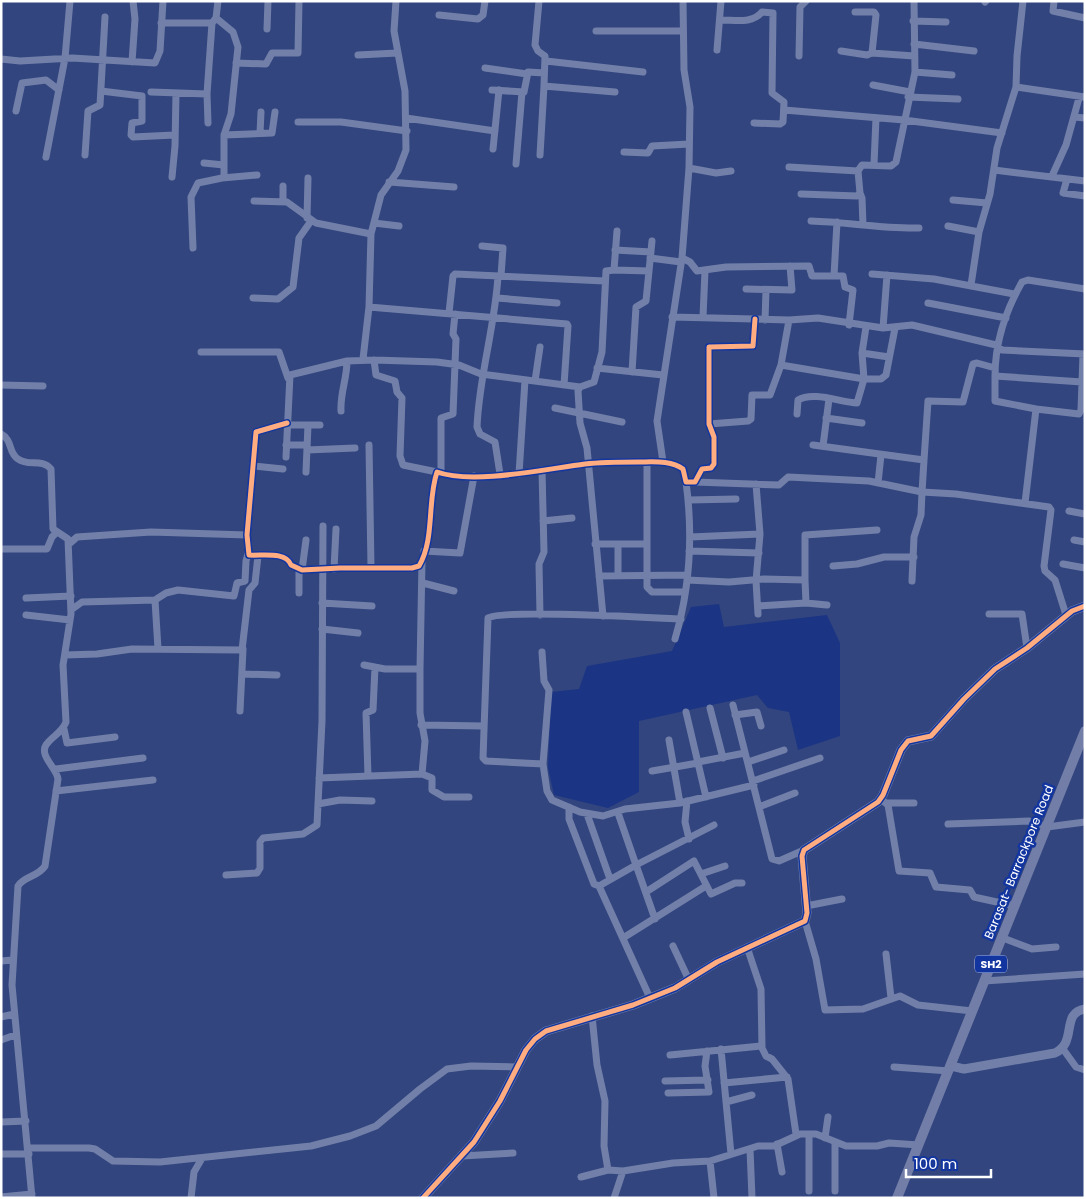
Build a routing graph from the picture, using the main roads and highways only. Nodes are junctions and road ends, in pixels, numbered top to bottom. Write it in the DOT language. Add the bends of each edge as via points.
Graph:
graph roads {
  1 [pos="1085,731"];
  2 [pos="897,1198"];
  1 -- 2 [label="main road, Barasat- Barrackpore Road / SH2"];
}
